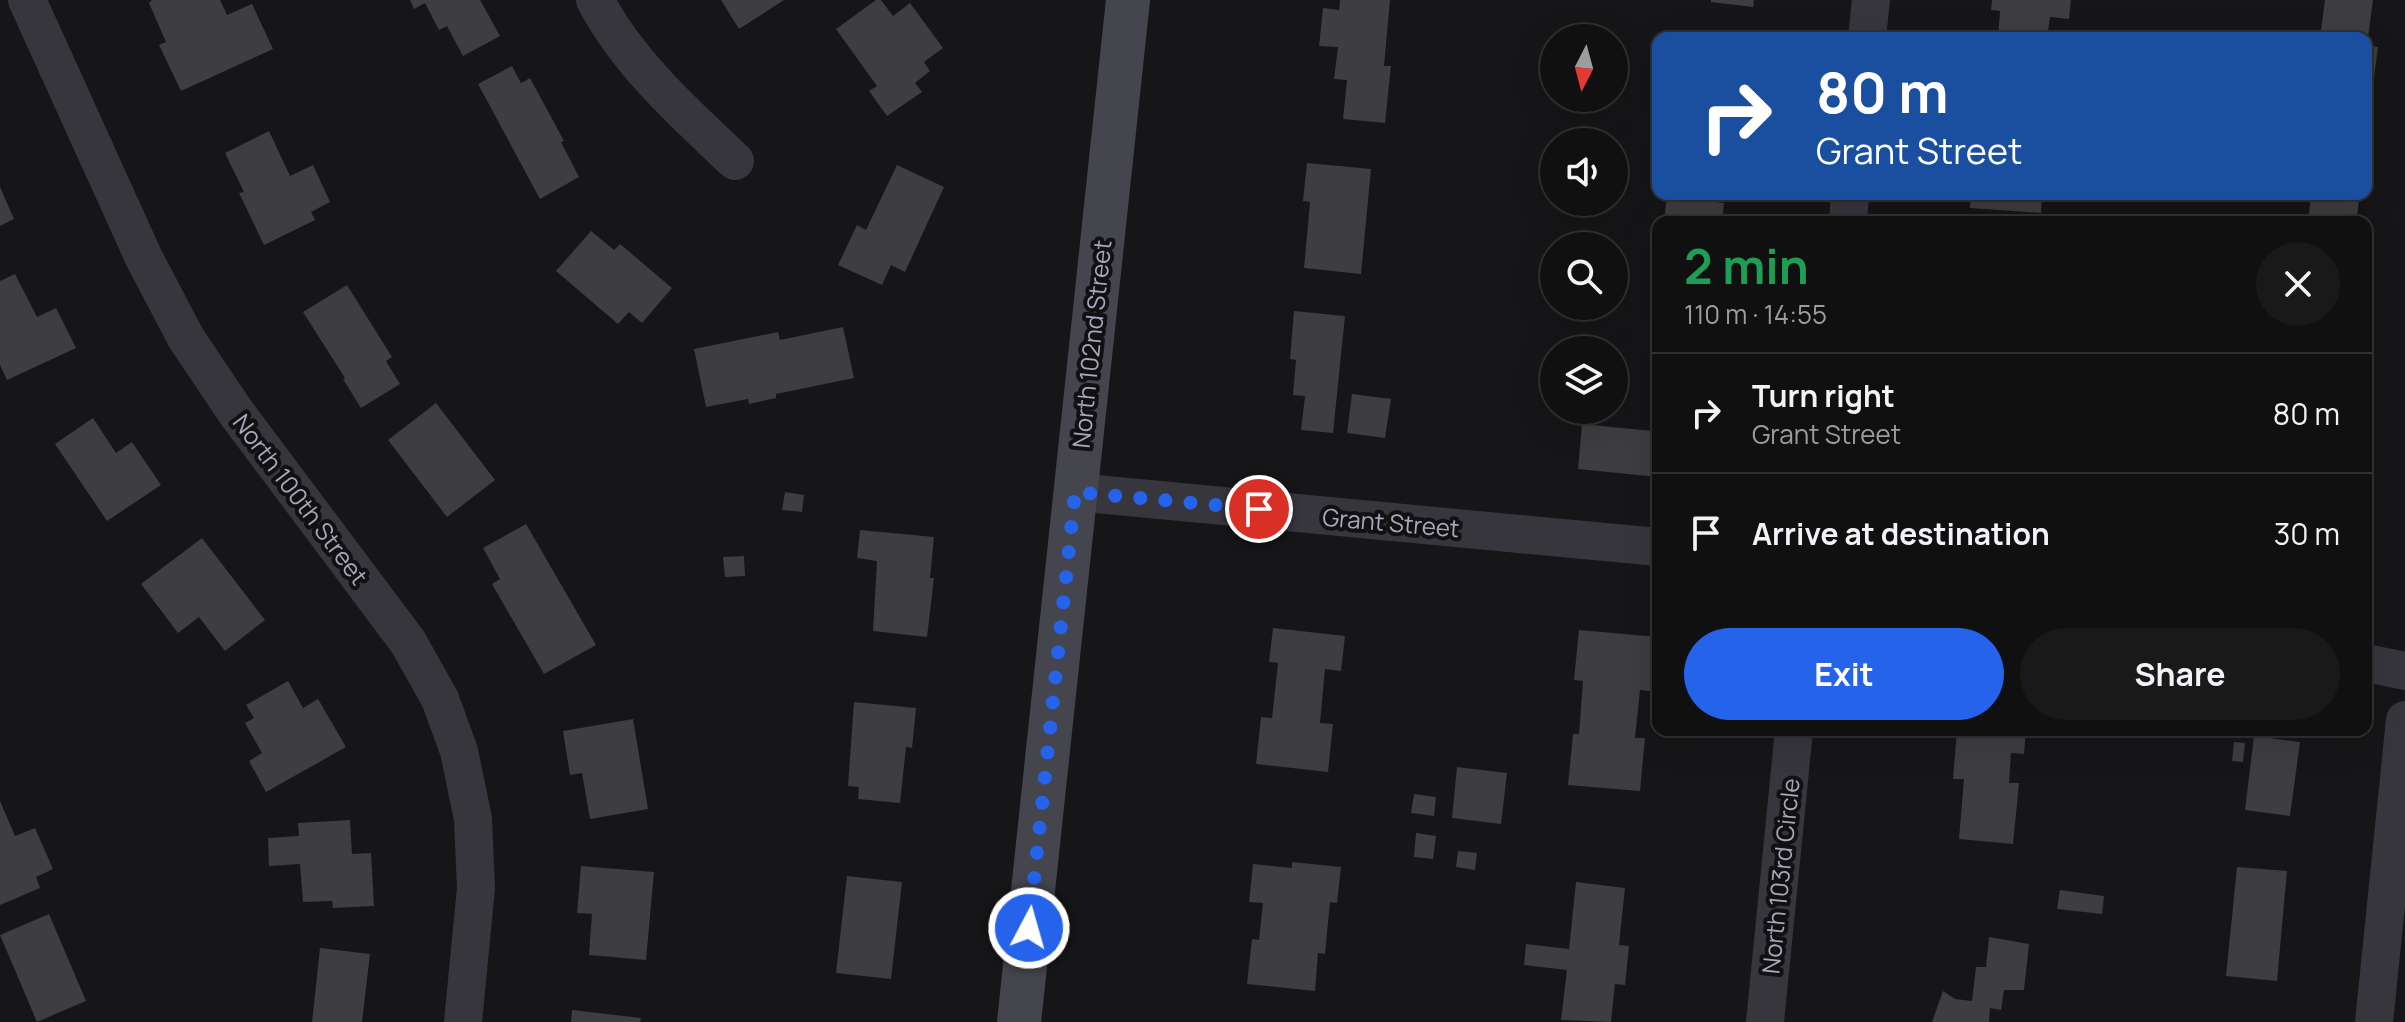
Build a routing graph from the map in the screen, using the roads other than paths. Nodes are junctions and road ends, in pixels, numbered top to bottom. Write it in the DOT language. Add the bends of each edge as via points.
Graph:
graph roads {
  1 [pos="27,0"];
  2 [pos="595,0"];
  3 [pos="1128,0"];
  4 [pos="1871,0"];
  5 [pos="1868,32"];
  6 [pos="735,161"];
  7 [pos="1075,492"];
  8 [pos="1652,546"];
  9 [pos="2372,664"];
  10 [pos="2405,671"];
  11 [pos="2405,720"];
  12 [pos="1793,736"];
  13 [pos="463,1022"];
  14 [pos="1019,1022"];
  15 [pos="1765,1022"];
  16 [pos="2374,1022"];
  1 -- 13 [label="street, North 100th Street" via="186,338 408,642 440,699 459,751 473,819 476,888"];
  2 -- 6 [label="street" via="632,57"];
  3 -- 7 [label="main road, North 102nd Street"];
  4 -- 5 [label="street"];
  7 -- 8 [label="street, Grant Street"];
  7 -- 14 [label="main road, North 102nd Street"];
  9 -- 10 [label="street"];
  11 -- 16 [label="street"];
  12 -- 15 [label="street, North 103rd Circle"];
}
